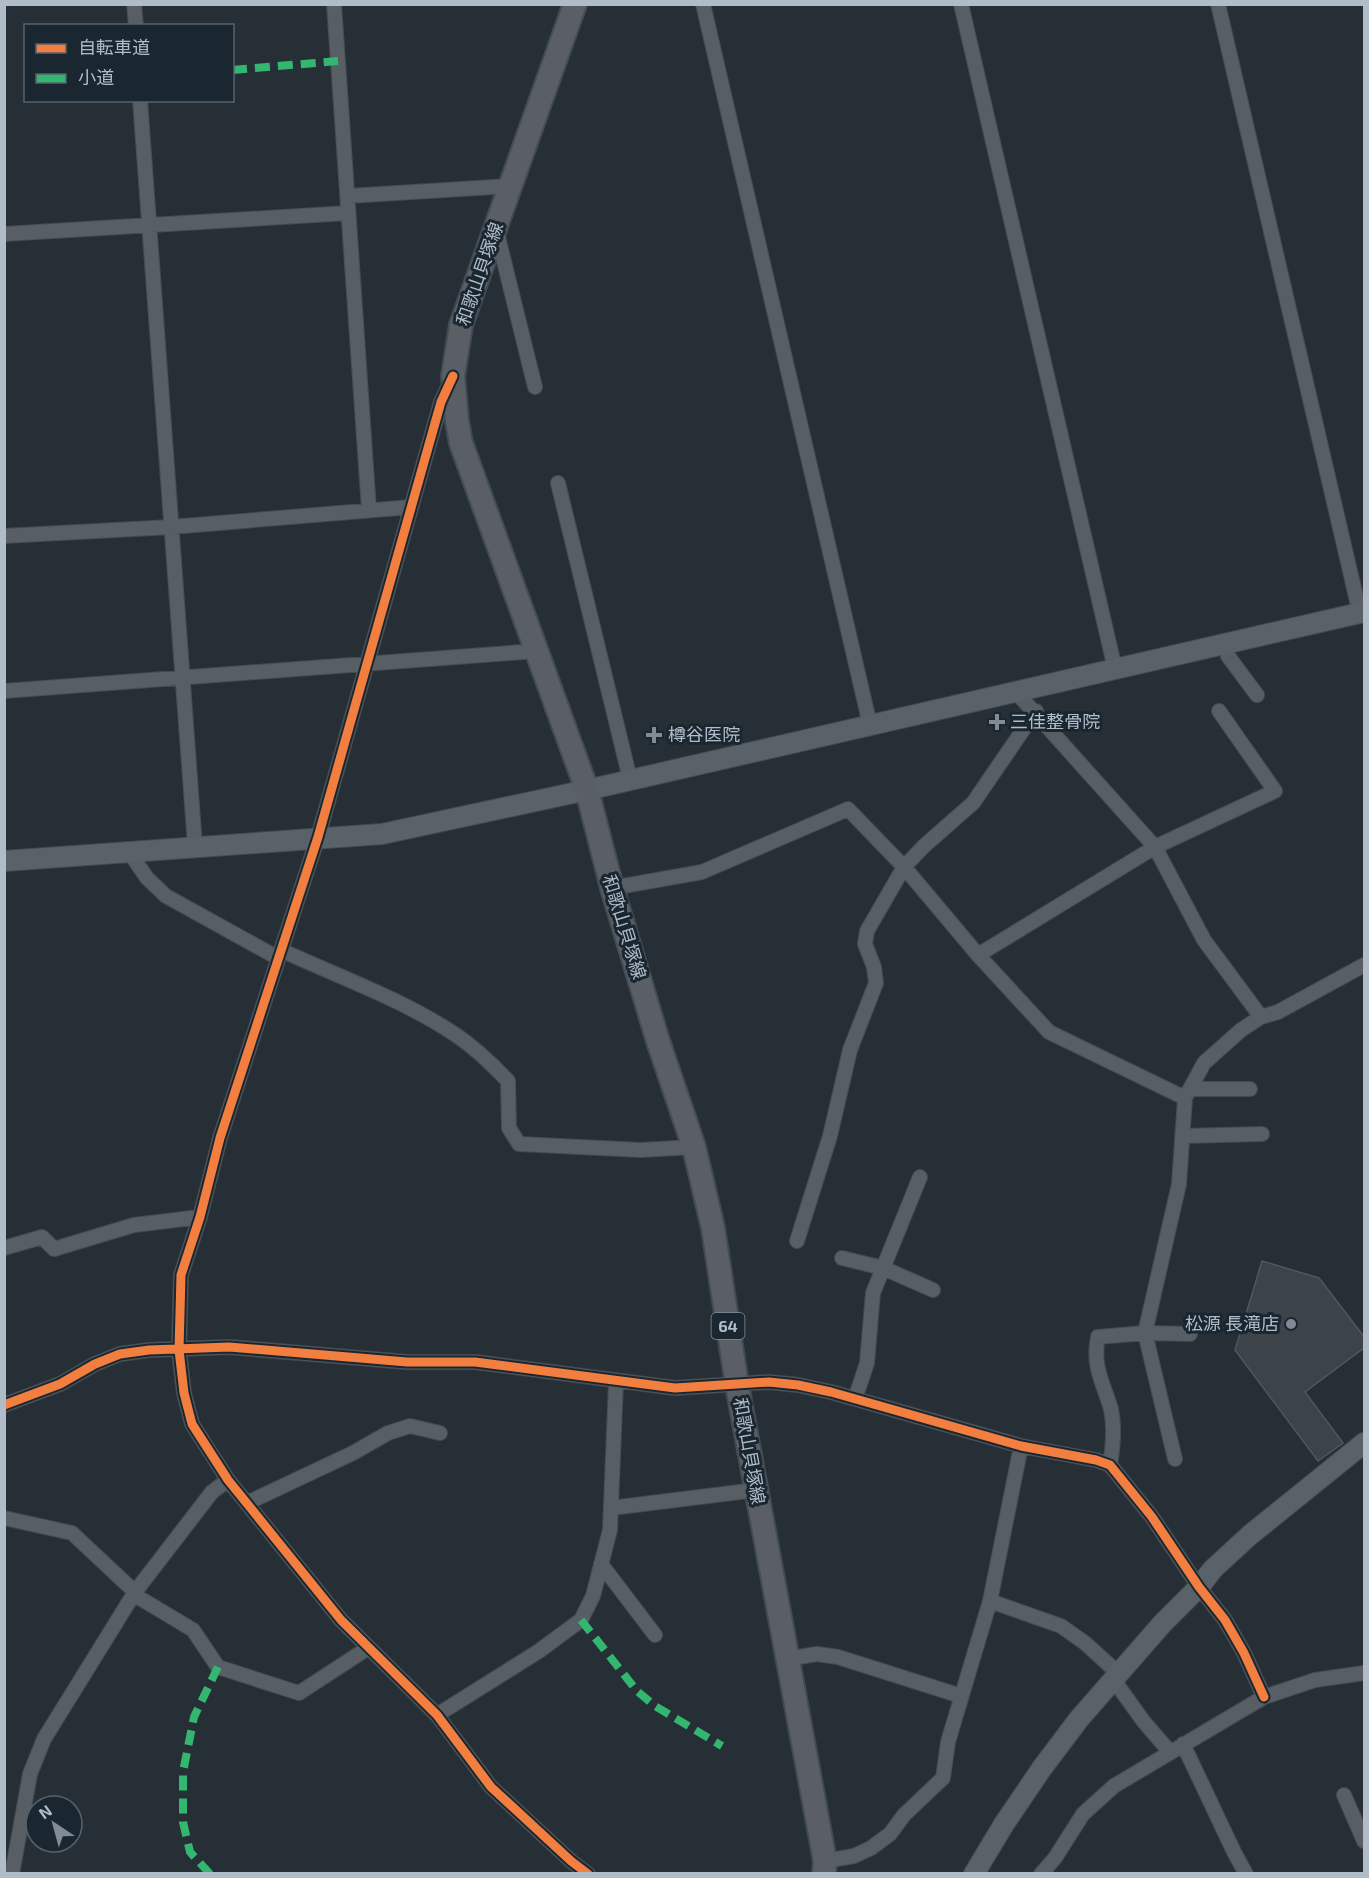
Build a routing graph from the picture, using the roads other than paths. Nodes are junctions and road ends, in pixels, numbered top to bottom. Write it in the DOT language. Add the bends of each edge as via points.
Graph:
graph roads {
  1 [pos="134,4"];
  2 [pos="334,4"];
  3 [pos="574,4"];
  4 [pos="703,4"];
  5 [pos="961,4"];
  6 [pos="1218,4"];
  7 [pos="136,24"];
  8 [pos="140,102"];
  9 [pos="511,186"];
  10 [pos="348,196"];
  11 [pos="348,213"];
  12 [pos="148,225"];
  13 [pos="496,228"];
  14 [pos="4,234"];
  15 [pos="453,376"];
  16 [pos="535,387"];
  17 [pos="558,483"];
  18 [pos="411,507"];
  19 [pos="369,510"];
  20 [pos="171,527"];
  21 [pos="4,536"];
  22 [pos="1362,613"];
  23 [pos="1226,644"];
  24 [pos="536,651"];
  25 [pos="367,664"];
  26 [pos="1114,669"];
  27 [pos="183,679"];
  28 [pos="4,691"];
  29 [pos="1016,692"];
  30 [pos="1257,695"];
  31 [pos="1036,711"];
  32 [pos="1219,711"];
  33 [pos="870,725"];
  34 [pos="630,779"];
  35 [pos="586,790"];
  36 [pos="318,837"];
  37 [pos="195,846"];
  38 [pos="1155,847"];
  39 [pos="129,852"];
  40 [pos="4,861"];
  41 [pos="904,867"];
  42 [pos="612,888"];
  43 [pos="280,954"];
  44 [pos="978,955"];
  45 [pos="1365,965"];
  46 [pos="1260,1017"];
  47 [pos="1250,1089"];
  48 [pos="1187,1094"];
  49 [pos="1262,1134"];
  50 [pos="1182,1136"];
  51 [pos="694,1147"];
  52 [pos="920,1177"];
  53 [pos="200,1217"];
  54 [pos="797,1241"];
  55 [pos="4,1248"];
  56 [pos="842,1258"];
  57 [pos="883,1268"];
  58 [pos="933,1290"];
  59 [pos="1145,1333"];
  60 [pos="1190,1334"];
  61 [pos="179,1350"];
  62 [pos="616,1382"];
  63 [pos="737,1385"];
  64 [pos="855,1399"];
  65 [pos="4,1405"];
  66 [pos="440,1433"];
  67 [pos="1365,1443"];
  68 [pos="1021,1446"];
  69 [pos="1175,1459"];
  70 [pos="1110,1465"];
  71 [pos="228,1480"];
  72 [pos="756,1490"];
  73 [pos="247,1503"];
  74 [pos="611,1508"];
  75 [pos="4,1518"];
  76 [pos="601,1564"];
  77 [pos="1199,1587"];
  78 [pos="134,1593"];
  79 [pos="990,1601"];
  80 [pos="655,1635"];
  81 [pos="368,1648"];
  82 [pos="787,1659"];
  83 [pos="1365,1673"];
  84 [pos="1116,1676"];
  85 [pos="961,1696"];
  86 [pos="1264,1697"];
  87 [pos="437,1715"];
  88 [pos="1183,1744"];
  89 [pos="1170,1752"];
  90 [pos="1344,1795"];
  91 [pos="1365,1841"];
  92 [pos="569,1867"];
  93 [pos="824,1867"];
  94 [pos="12,1874"];
  95 [pos="588,1874"];
  96 [pos="974,1874"];
  97 [pos="1041,1874"];
  98 [pos="1246,1874"];
  1 -- 7 [label="street"];
  2 -- 10 [label="street"];
  3 -- 9 [label="main road, 和歌山貝塚線 / 64"];
  4 -- 33 [label="street"];
  5 -- 26 [label="street"];
  6 -- 22 [label="street"];
  8 -- 12 [label="street"];
  9 -- 10 [label="street"];
  9 -- 13 [label="main road, 和歌山貝塚線 / 64"];
  10 -- 11 [label="street"];
  11 -- 12 [label="street"];
  11 -- 19 [label="street"];
  12 -- 14 [label="street"];
  12 -- 20 [label="street"];
  13 -- 15 [label="main road, 和歌山貝塚線 / 64" via="461,326"];
  13 -- 16 [label="street"];
  15 -- 18 [label="street" via="441,402"];
  15 -- 24 [label="main road, 和歌山貝塚線 / 64" via="461,443"];
  17 -- 34 [label="street"];
  18 -- 19 [label="street"];
  18 -- 25 [label="street"];
  19 -- 20 [label="street"];
  20 -- 21 [label="street"];
  20 -- 27 [label="street"];
  22 -- 23 [label="street"];
  23 -- 26 [label="street"];
  23 -- 30 [label="street" via="1228,656"];
  24 -- 25 [label="street"];
  24 -- 35 [label="main road, 和歌山貝塚線 / 64"];
  25 -- 27 [label="street"];
  25 -- 36 [label="street"];
  26 -- 29 [label="street"];
  27 -- 28 [label="street"];
  27 -- 37 [label="street"];
  29 -- 31 [label="street"];
  29 -- 33 [label="street"];
  31 -- 38 [label="street"];
  31 -- 41 [label="street" via="973,803"];
  32 -- 38 [label="street" via="1275,791"];
  33 -- 34 [label="street"];
  34 -- 35 [label="street"];
  35 -- 36 [label="street" via="382,834"];
  35 -- 42 [label="main road, 和歌山貝塚線 / 64"];
  36 -- 37 [label="street"];
  36 -- 43 [label="street"];
  37 -- 39 [label="street"];
  38 -- 44 [label="street"];
  38 -- 46 [label="street" via="1204,940"];
  39 -- 40 [label="street"];
  39 -- 43 [label="street" via="166,896"];
  41 -- 42 [label="street" via="848,809 702,872"];
  41 -- 44 [label="street"];
  41 -- 54 [label="street" via="867,931 865,944 876,983 850,1050 830,1136"];
  42 -- 51 [label="main road, 和歌山貝塚線 / 64"];
  43 -- 51 [label="street" via="428,1017 465,1042 508,1081 509,1128 519,1144 641,1150"];
  43 -- 53 [label="street" via="220,1138"];
  44 -- 48 [label="street" via="1049,1032"];
  45 -- 46 [label="street" via="1278,1012"];
  46 -- 48 [label="street" via="1204,1063"];
  47 -- 48 [label="street"];
  48 -- 50 [label="street"];
  49 -- 50 [label="street"];
  50 -- 59 [label="street" via="1179,1184"];
  51 -- 63 [label="main road, 和歌山貝塚線 / 64" via="713,1228"];
  52 -- 57 [label="street"];
  53 -- 55 [label="street" via="134,1225 54,1249 42,1237"];
  53 -- 61 [label="street" via="182,1275"];
  56 -- 57 [label="street"];
  57 -- 58 [label="street"];
  57 -- 64 [label="street" via="873,1293 867,1363"];
  59 -- 60 [label="street"];
  59 -- 69 [label="street"];
  59 -- 70 [label="street" via="1098,1337 1095,1354 1111,1410 1114,1441"];
  61 -- 62 [label="street" via="229,1347 407,1362 475,1362"];
  61 -- 65 [label="street" via="120,1354 60,1384"];
  61 -- 71 [label="street" via="192,1424"];
  62 -- 63 [label="street" via="675,1388"];
  62 -- 74 [label="street"];
  63 -- 64 [label="street" via="798,1385"];
  63 -- 72 [label="main road, 和歌山貝塚線 / 64"];
  64 -- 68 [label="street"];
  66 -- 73 [label="street" via="410,1426 388,1432 353,1453"];
  67 -- 77 [label="street" via="1250,1535"];
  68 -- 70 [label="street"];
  68 -- 79 [label="street"];
  70 -- 77 [label="street" via="1152,1517"];
  71 -- 73 [label="street"];
  71 -- 78 [label="street" via="213,1492"];
  72 -- 74 [label="street"];
  72 -- 82 [label="main road, 和歌山貝塚線 / 64"];
  73 -- 81 [label="street"];
  74 -- 76 [label="street"];
  75 -- 78 [label="street" via="72,1533"];
  76 -- 80 [label="street"];
  76 -- 87 [label="street" via="593,1596 580,1620 539,1651"];
  77 -- 84 [label="street"];
  77 -- 86 [label="street" via="1225,1620"];
  78 -- 81 [label="street" via="193,1630 218,1667 299,1693"];
  78 -- 94 [label="street" via="44,1739 30,1774"];
  79 -- 84 [label="street" via="1061,1626 1085,1643"];
  79 -- 85 [label="street"];
  81 -- 87 [label="street"];
  82 -- 85 [label="street" via="817,1654 838,1657"];
  82 -- 93 [label="main road, 和歌山貝塚線 / 64"];
  83 -- 86 [label="street" via="1315,1680"];
  84 -- 89 [label="street" via="1144,1722"];
  84 -- 96 [label="street" via="1042,1768"];
  85 -- 93 [label="street" via="943,1778 890,1834 871,1848"];
  86 -- 88 [label="street"];
  87 -- 92 [label="street" via="491,1787"];
  88 -- 89 [label="street"];
  88 -- 98 [label="street"];
  89 -- 97 [label="street" via="1114,1786 1083,1814"];
  90 -- 91 [label="street"];
  92 -- 95 [label="street"];
}
